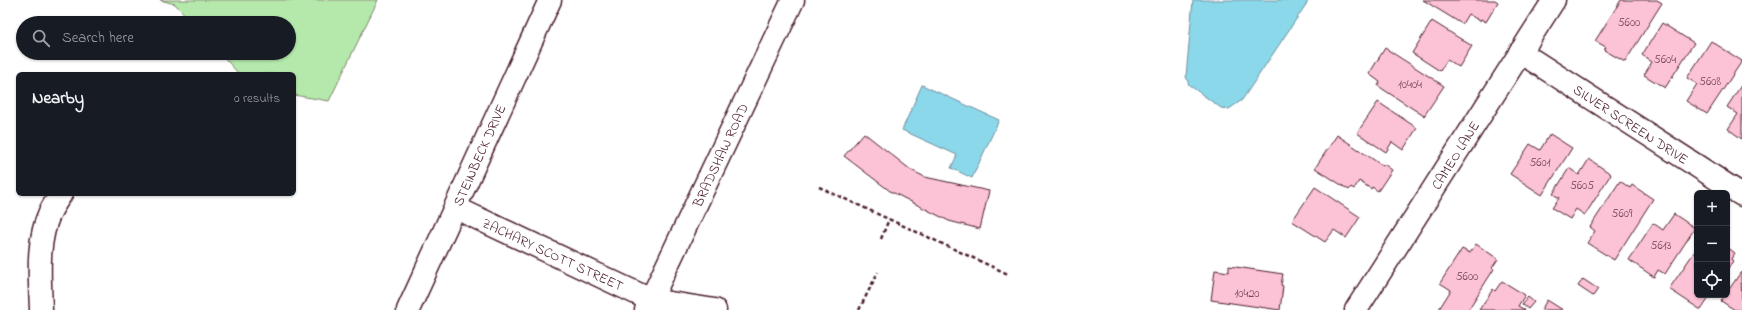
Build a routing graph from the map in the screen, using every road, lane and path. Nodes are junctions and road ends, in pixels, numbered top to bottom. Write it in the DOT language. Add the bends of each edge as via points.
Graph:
graph roads {
  1 [pos="550,0"];
  2 [pos="793,0"];
  3 [pos="1554,0"];
  4 [pos="1520,52"];
  5 [pos="819,187"];
  6 [pos="1742,195"];
  7 [pos="60,196"];
  8 [pos="456,208"];
  9 [pos="889,218"];
  10 [pos="881,239"];
  11 [pos="878,272"];
  12 [pos="1008,274"];
  13 [pos="654,307"];
  14 [pos="41,310"];
  15 [pos="408,310"];
  16 [pos="714,310"];
  17 [pos="859,310"];
  18 [pos="1356,310"];
  1 -- 8 [label="street, STEINBECK DRIVE"];
  2 -- 13 [label="street, BRADSHAW ROAD"];
  3 -- 4 [label="street, CAMEO LANE"];
  4 -- 6 [label="street, SILVER SCREEN DRIVE"];
  4 -- 18 [label="street, CAMEO LANE"];
  5 -- 9 [label="path"];
  7 -- 14 [label="street" via="50,212 40,248"];
  8 -- 13 [label="street, ZACHARY SCOTT STREET"];
  8 -- 15 [label="street, STEINBECK DRIVE"];
  9 -- 10 [label="path"];
  9 -- 12 [label="path"];
  11 -- 17 [label="path"];
  13 -- 16 [label="street, ZACHARY SCOTT STREET"];
}
